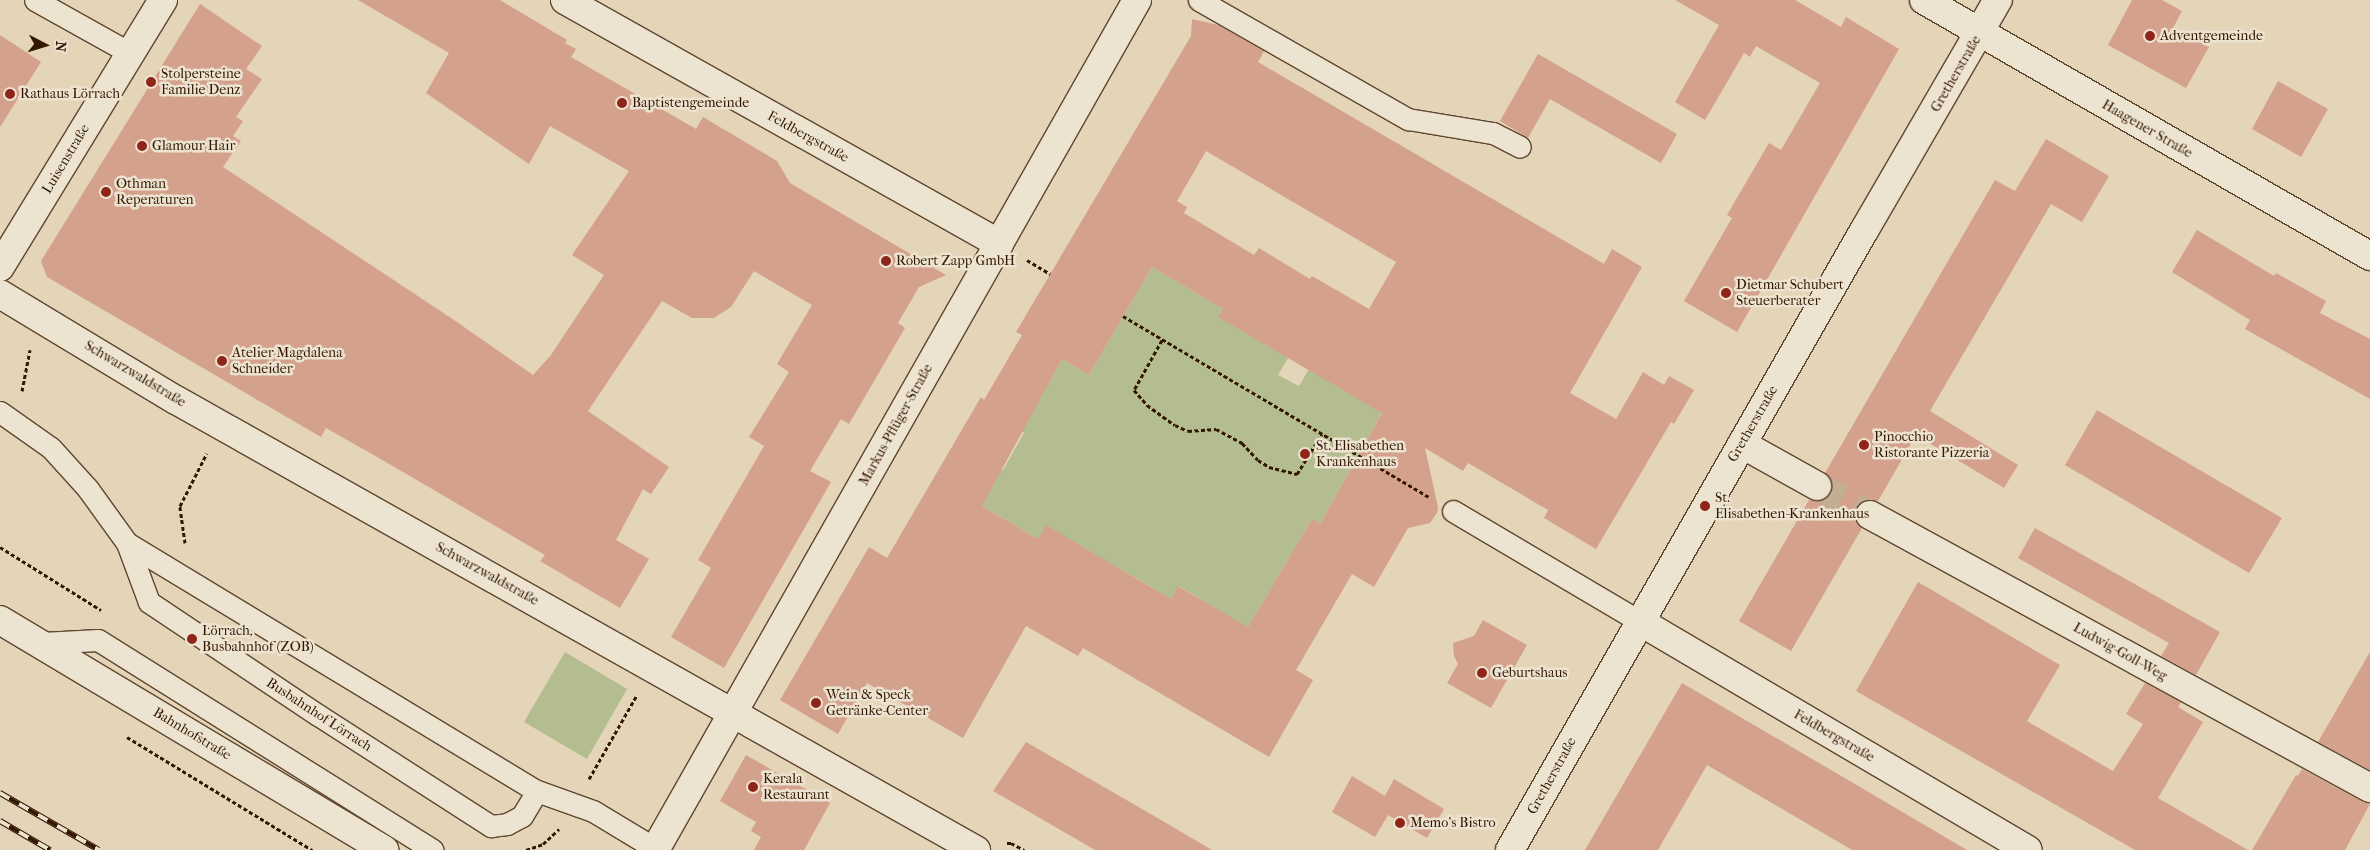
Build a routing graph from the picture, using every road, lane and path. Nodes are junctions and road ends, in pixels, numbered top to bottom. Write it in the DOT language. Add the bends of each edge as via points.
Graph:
graph roads {
  1 [pos="35,0"];
  2 [pos="163,0"];
  3 [pos="565,0"];
  4 [pos="1137,0"];
  5 [pos="1199,0"];
  6 [pos="1924,0"];
  7 [pos="1998,0"];
  8 [pos="1980,33"];
  9 [pos="130,53"];
  10 [pos="1520,147"];
  11 [pos="999,244"];
  12 [pos="2370,256"];
  13 [pos="0,267"];
  14 [pos="0,294"];
  15 [pos="37,316"];
  16 [pos="1123,316"];
  17 [pos="1162,340"];
  18 [pos="4,414"];
  19 [pos="1322,434"];
  20 [pos="1742,444"];
  21 [pos="1817,486"];
  22 [pos="1453,511"];
  23 [pos="1870,515"];
  24 [pos="127,543"];
  25 [pos="0,620"];
  26 [pos="1640,622"];
  27 [pos="42,643"];
  28 [pos="653,667"];
  29 [pos="734,712"];
  30 [pos="124,736"];
  31 [pos="2370,788"];
  32 [pos="537,791"];
  33 [pos="576,804"];
  34 [pos="974,849"];
  35 [pos="312,850"];
  36 [pos="384,850"];
  37 [pos="433,850"];
  38 [pos="526,850"];
  39 [pos="656,850"];
  40 [pos="1510,850"];
  41 [pos="2028,850"];
  1 -- 9 [label="lane"];
  2 -- 9 [label="street, Luisenstraße"];
  3 -- 11 [label="street, Feldbergstraße"];
  4 -- 11 [label="street, Markus-Pflüger-Straße"];
  5 -- 10 [label="lane" via="1408,119 1493,133"];
  6 -- 8 [label="street, Haagener Straße"];
  7 -- 8 [label="street, Gretherstraße"];
  8 -- 12 [label="street, Haagener Straße"];
  8 -- 20 [label="street, Gretherstraße"];
  9 -- 13 [label="street, Luisenstraße"];
  11 -- 29 [label="street, Markus-Pflüger-Straße"];
  14 -- 15 [label="street, Schwarzwaldstraße"];
  15 -- 18 [label="path" via="22,390"];
  15 -- 28 [label="street, Schwarzwaldstraße" via="176,400"];
  16 -- 17 [label="path"];
  17 -- 19 [label="path"];
  17 -- 19 [label="path" via="1134,390 1147,405 1175,425 1188,431 1216,429 1242,443 1269,468 1297,474"];
  18 -- 24 [label="lane, Busbahnhof Lörrach" via="51,448 88,489"];
  19 -- 22 [label="path"];
  20 -- 21 [label="street"];
  20 -- 26 [label="street, Gretherstraße"];
  22 -- 26 [label="lane"];
  23 -- 31 [label="street, Ludwig-Goll-Weg"];
  24 -- 32 [label="lane, Busbahnhof Lörrach"];
  24 -- 32 [label="lane, Busbahnhof Lörrach" via="149,602 318,716 491,826 506,824 522,816"];
  25 -- 27 [label="street, Bahnhofstraße"];
  26 -- 40 [label="street, Gretherstraße"];
  26 -- 41 [label="street, Feldbergstraße"];
  27 -- 36 [label="street, Bahnhofstraße"];
  27 -- 37 [label="lane" via="98,640"];
  28 -- 29 [label="street, Schwarzwaldstraße"];
  28 -- 33 [label="path"];
  29 -- 34 [label="street, Schwarzwaldstraße"];
  29 -- 39 [label="street, Markus-Pflüger-Straße"];
  30 -- 35 [label="path"];
  32 -- 33 [label="lane, Busbahnhof Lörrach"];
  33 -- 38 [label="path" via="556,834 543,844"];
  33 -- 39 [label="lane, Busbahnhof Lörrach"];
}
